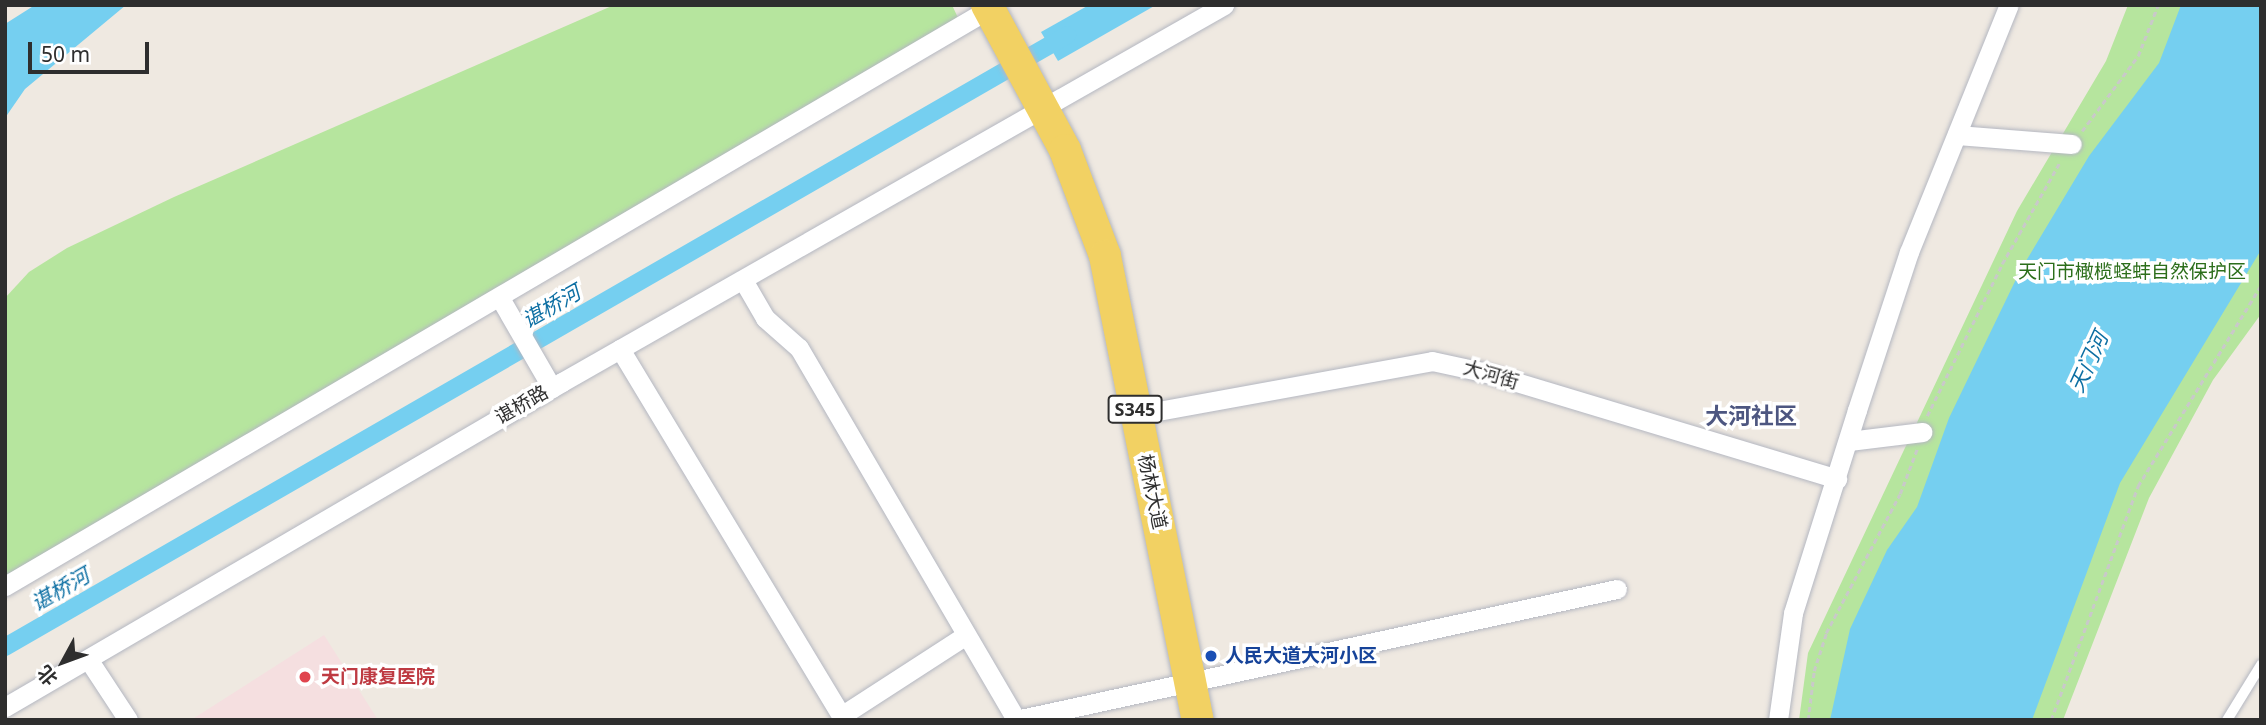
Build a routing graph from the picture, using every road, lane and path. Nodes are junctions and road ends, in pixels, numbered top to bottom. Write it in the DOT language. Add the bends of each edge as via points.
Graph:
graph roads {
  1 [pos="1224,5"];
  2 [pos="2009,5"];
  3 [pos="2158,5"];
  4 [pos="991,13"];
  5 [pos="1043,108"];
  6 [pos="1957,135"];
  7 [pos="2072,144"];
  8 [pos="743,280"];
  9 [pos="2261,285"];
  10 [pos="500,298"];
  11 [pos="620,349"];
  12 [pos="552,388"];
  13 [pos="1136,415"];
  14 [pos="1922,432"];
  15 [pos="1849,441"];
  16 [pos="1836,479"];
  17 [pos="5,586"];
  18 [pos="1617,589"];
  19 [pos="966,635"];
  20 [pos="88,659"];
  21 [pos="2261,665"];
  22 [pos="1190,680"];
  23 [pos="5,707"];
  24 [pos="842,718"];
  25 [pos="128,720"];
  26 [pos="1016,720"];
  27 [pos="1198,720"];
  28 [pos="1778,720"];
  29 [pos="1808,720"];
  30 [pos="2051,720"];
  31 [pos="2227,720"];
  1 -- 5 [label="street, 谌桥路"];
  2 -- 6 [label="street"];
  3 -- 7 [label="path" via="2138,55"];
  4 -- 5 [label="main road, S345"];
  4 -- 10 [label="street"];
  5 -- 8 [label="street, 谌桥路"];
  5 -- 13 [label="main road, 杨林大道 / S345" via="1087,200 1105,256"];
  6 -- 7 [label="street"];
  6 -- 15 [label="street" via="1909,252"];
  7 -- 14 [label="path" via="2001,264"];
  8 -- 11 [label="street, 谌桥路"];
  8 -- 19 [label="street" via="765,318 799,348"];
  9 -- 30 [label="path" via="2138,486"];
  10 -- 12 [label="street"];
  10 -- 17 [label="street"];
  11 -- 12 [label="street, 谌桥路"];
  11 -- 24 [label="street"];
  12 -- 20 [label="street, 谌桥路"];
  13 -- 16 [label="street, 大河街" via="1432,361 1483,372"];
  13 -- 22 [label="main road, 杨林大道 / S345"];
  14 -- 15 [label="street"];
  14 -- 29 [label="path" via="1900,494 1826,633 1814,671"];
  15 -- 16 [label="street"];
  16 -- 28 [label="street" via="1793,613"];
  18 -- 22 [label="street"];
  19 -- 24 [label="street"];
  19 -- 26 [label="street"];
  20 -- 23 [label="street, 谌桥路"];
  20 -- 25 [label="street"];
  21 -- 31 [label="lane"];
  22 -- 26 [label="street"];
  22 -- 27 [label="main road, 杨林大道 / S345"];
}
